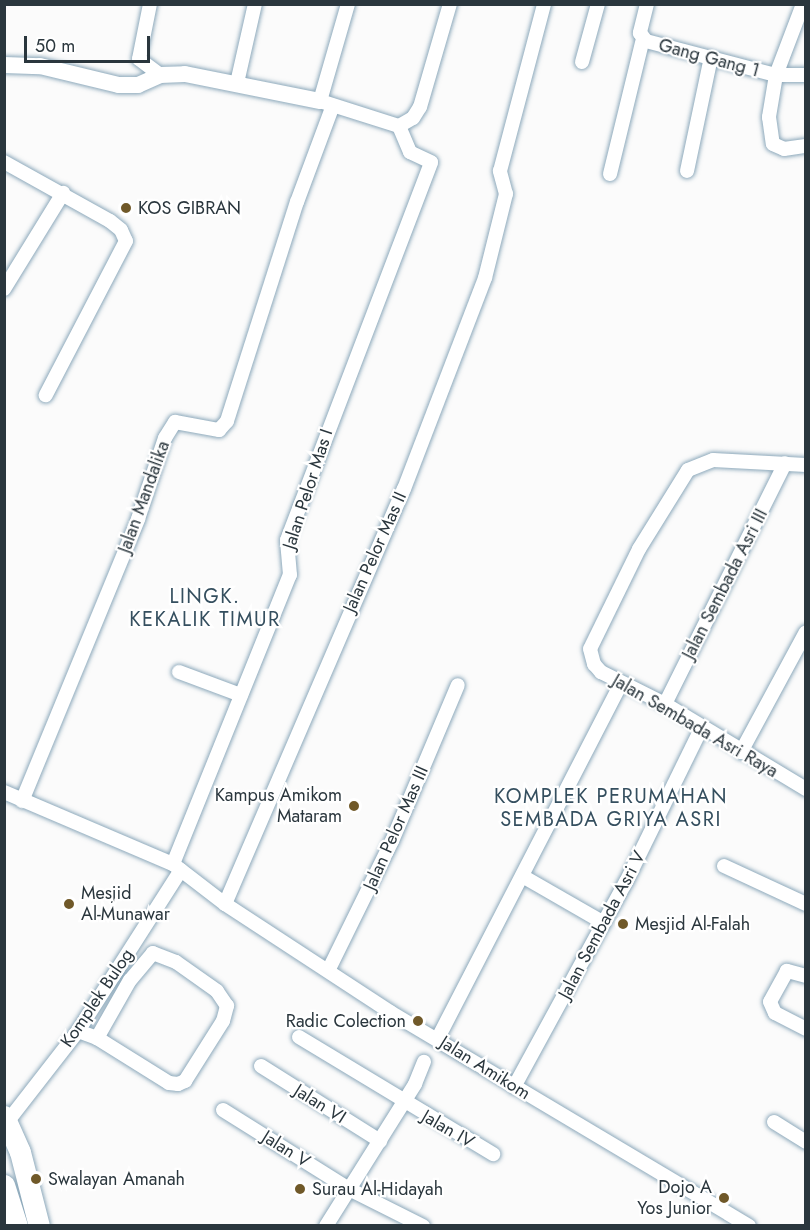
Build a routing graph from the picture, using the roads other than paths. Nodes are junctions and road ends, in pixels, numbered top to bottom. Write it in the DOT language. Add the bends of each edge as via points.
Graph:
graph roads {
  1 [pos="150,4"];
  2 [pos="255,4"];
  3 [pos="348,4"];
  4 [pos="450,4"];
  5 [pos="544,4"];
  6 [pos="598,4"];
  7 [pos="647,4"];
  8 [pos="803,4"];
  9 [pos="643,39"];
  10 [pos="711,57"];
  11 [pos="582,62"];
  12 [pos="4,65"];
  13 [pos="160,75"];
  14 [pos="776,75"];
  15 [pos="806,75"];
  16 [pos="237,83"];
  17 [pos="327,103"];
  18 [pos="399,126"];
  19 [pos="806,146"];
  20 [pos="4,162"];
  21 [pos="687,171"];
  22 [pos="610,174"];
  23 [pos="63,193"];
  24 [pos="4,289"];
  25 [pos="46,395"];
  26 [pos="786,463"];
  27 [pos="806,465"];
  28 [pos="806,633"];
  29 [pos="179,672"];
  30 [pos="621,684"];
  31 [pos="458,685"];
  32 [pos="241,695"];
  33 [pos="665,704"];
  34 [pos="701,729"];
  35 [pos="741,752"];
  36 [pos="806,789"];
  37 [pos="4,792"];
  38 [pos="22,801"];
  39 [pos="724,866"];
  40 [pos="177,867"];
  41 [pos="524,877"];
  42 [pos="225,904"];
  43 [pos="806,904"];
  44 [pos="604,922"];
  45 [pos="329,969"];
  46 [pos="806,976"];
  47 [pos="806,1029"];
  48 [pos="78,1030"];
  49 [pos="299,1037"];
  50 [pos="97,1038"];
  51 [pos="438,1038"];
  52 [pos="424,1062"];
  53 [pos="261,1066"];
  54 [pos="514,1087"];
  55 [pos="403,1103"];
  56 [pos="223,1110"];
  57 [pos="6,1119"];
  58 [pos="774,1122"];
  59 [pos="380,1141"];
  60 [pos="806,1142"];
  61 [pos="493,1154"];
  62 [pos="4,1185"];
  63 [pos="349,1189"];
  64 [pos="17,1226"];
  65 [pos="39,1226"];
  66 [pos="326,1226"];
  67 [pos="423,1226"];
  68 [pos="749,1226"];
  1 -- 13 [label="street" via="139,59"];
  2 -- 16 [label="street"];
  3 -- 17 [label="street"];
  4 -- 18 [label="street" via="423,99 413,118"];
  5 -- 42 [label="street, Jalan Pelor Mas II" via="500,171 506,194 485,278 404,489"];
  6 -- 11 [label="street"];
  7 -- 9 [label="street, Gang Gang 1" via="640,33"];
  8 -- 14 [label="street"];
  9 -- 10 [label="street, Gang Gang 1"];
  9 -- 22 [label="street"];
  10 -- 14 [label="street, Gang Gang 1"];
  10 -- 21 [label="street"];
  12 -- 13 [label="street" via="40,66 119,85 138,85"];
  13 -- 16 [label="street" via="185,74"];
  14 -- 15 [label="street, Gang Gang 1"];
  14 -- 19 [label="street" via="769,117 771,140 776,146"];
  16 -- 17 [label="street"];
  17 -- 18 [label="street"];
  17 -- 38 [label="street, Jalan Mandalika" via="227,422 219,430 175,422 165,438 138,519"];
  18 -- 32 [label="street, Jalan Pelor Mas I" via="410,152 431,162 318,452 286,545 290,575"];
  20 -- 23 [label="street"];
  23 -- 24 [label="street"];
  23 -- 25 [label="street" via="121,230 126,242"];
  26 -- 27 [label="street"];
  26 -- 30 [label="street, Jalan Sembada Asri Raya" via="713,460 688,470 639,549 590,650 601,672"];
  26 -- 33 [label="street, Jalan Sembada Asri III"];
  28 -- 35 [label="street"];
  29 -- 32 [label="street"];
  30 -- 33 [label="street, Jalan Sembada Asri Raya"];
  30 -- 41 [label="street"];
  31 -- 45 [label="street, Jalan Pelor Mas III" via="392,841"];
  32 -- 40 [label="street, Jalan Pelor Mas I"];
  33 -- 34 [label="street, Jalan Sembada Asri Raya"];
  34 -- 35 [label="street, Jalan Sembada Asri Raya"];
  34 -- 44 [label="street, Jalan Sembada Asri V"];
  35 -- 36 [label="street, Jalan Sembada Asri Raya"];
  37 -- 38 [label="street, Jalan Amikom"];
  38 -- 40 [label="street, Jalan Amikom"];
  39 -- 43 [label="street"];
  40 -- 42 [label="street, Jalan Amikom"];
  40 -- 48 [label="street, Komplek Bulog"];
  41 -- 44 [label="street"];
  41 -- 51 [label="street"];
  42 -- 45 [label="street, Jalan Amikom"];
  44 -- 54 [label="street, Jalan Sembada Asri V"];
  45 -- 51 [label="street, Jalan Amikom" via="390,1012"];
  46 -- 47 [label="street" via="787,970 770,1002 775,1012"];
  48 -- 50 [label="street"];
  48 -- 57 [label="street, Komplek Bulog"];
  49 -- 55 [label="street, Jalan IV"];
  50 -- 50 [label="street" via="169,1083 177,1084 191,1071 223,1020 227,1006 217,991 176,962 153,953 130,980"];
  51 -- 54 [label="street, Jalan Amikom"];
  52 -- 55 [label="street"];
  53 -- 59 [label="street, Jalan VI"];
  54 -- 68 [label="street, Jalan Amikom"];
  55 -- 59 [label="street"];
  55 -- 61 [label="street, Jalan IV"];
  56 -- 63 [label="street, Jalan V"];
  57 -- 65 [label="main road"];
  58 -- 60 [label="street"];
  59 -- 63 [label="street"];
  62 -- 64 [label="main road"];
  63 -- 66 [label="street"];
  63 -- 67 [label="street, Jalan V"];
}
